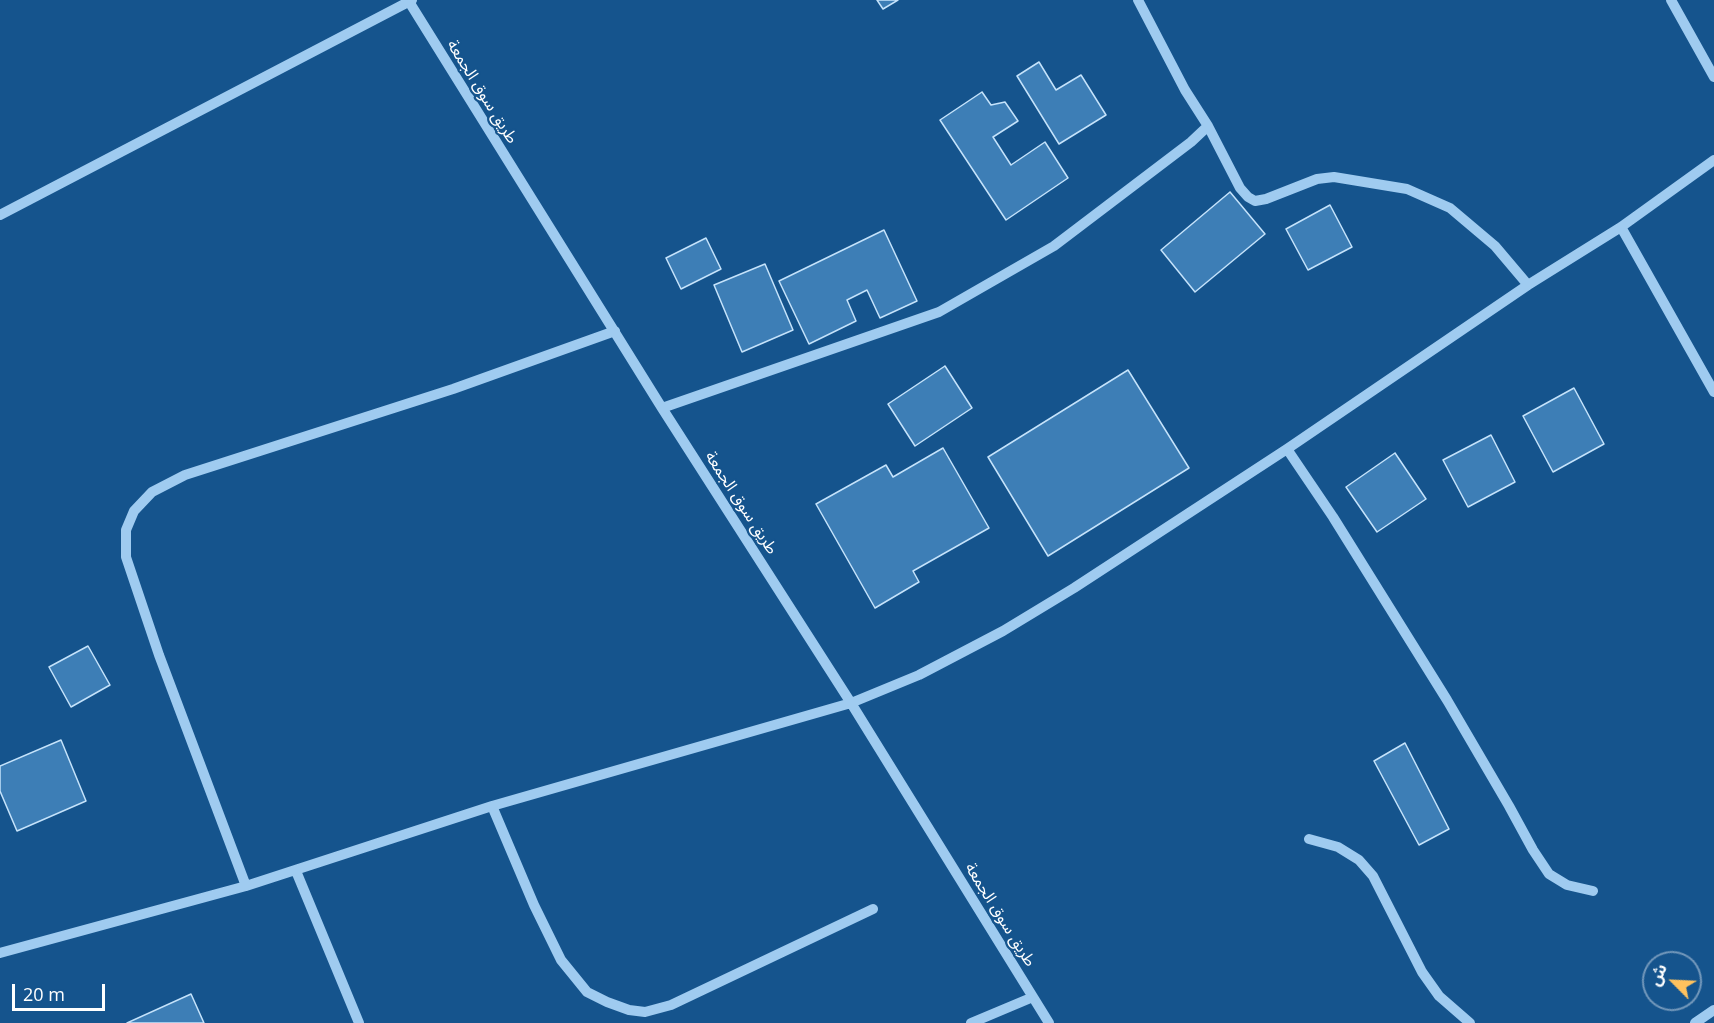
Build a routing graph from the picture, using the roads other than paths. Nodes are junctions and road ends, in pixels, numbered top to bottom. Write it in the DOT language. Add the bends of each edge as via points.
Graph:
graph roads {
  1 [pos="1138,0"];
  2 [pos="1671,0"];
  3 [pos="410,1"];
  4 [pos="1714,76"];
  5 [pos="1208,126"];
  6 [pos="1714,160"];
  7 [pos="0,215"];
  8 [pos="1621,227"];
  9 [pos="1528,285"];
  10 [pos="615,331"];
  11 [pos="1714,392"];
  12 [pos="662,408"];
  13 [pos="1287,449"];
  14 [pos="851,704"];
  15 [pos="492,806"];
  16 [pos="1309,839"];
  17 [pos="296,871"];
  18 [pos="246,886"];
  19 [pos="1593,891"];
  20 [pos="873,909"];
  21 [pos="0,953"];
  22 [pos="1033,997"];
  23 [pos="1714,1010"];
  24 [pos="359,1023"];
  25 [pos="971,1023"];
  26 [pos="1049,1023"];
  27 [pos="1470,1023"];
  28 [pos="1695,1023"];
  1 -- 5 [label="street"];
  2 -- 4 [label="street"];
  3 -- 7 [label="street"];
  3 -- 10 [label="street, طريق سوق الجمعة"];
  5 -- 9 [label="street" via="1240,188 1255,201 1317,179 1334,177 1407,189 1450,208 1495,246"];
  5 -- 12 [label="street" via="1054,246 939,312"];
  6 -- 8 [label="street"];
  8 -- 9 [label="street"];
  8 -- 11 [label="street"];
  9 -- 13 [label="street"];
  10 -- 12 [label="street, طريق سوق الجمعة"];
  10 -- 18 [label="street" via="453,389 185,475 152,492 134,512 126,530 126,557"];
  12 -- 14 [label="street, طريق سوق الجمعة"];
  13 -- 14 [label="street" via="1002,632 919,675"];
  13 -- 19 [label="street" via="1447,700 1533,850 1550,874 1567,885"];
  14 -- 15 [label="street"];
  14 -- 22 [label="street, طريق سوق الجمعة"];
  15 -- 17 [label="street"];
  15 -- 20 [label="street" via="561,960 587,992 628,1010 645,1012 671,1005"];
  16 -- 27 [label="street" via="1338,847 1359,860 1373,876 1422,972 1438,996"];
  17 -- 18 [label="street"];
  17 -- 24 [label="street"];
  18 -- 21 [label="street"];
  22 -- 25 [label="street"];
  22 -- 26 [label="street, طريق سوق الجمعة"];
  23 -- 28 [label="street"];
}
